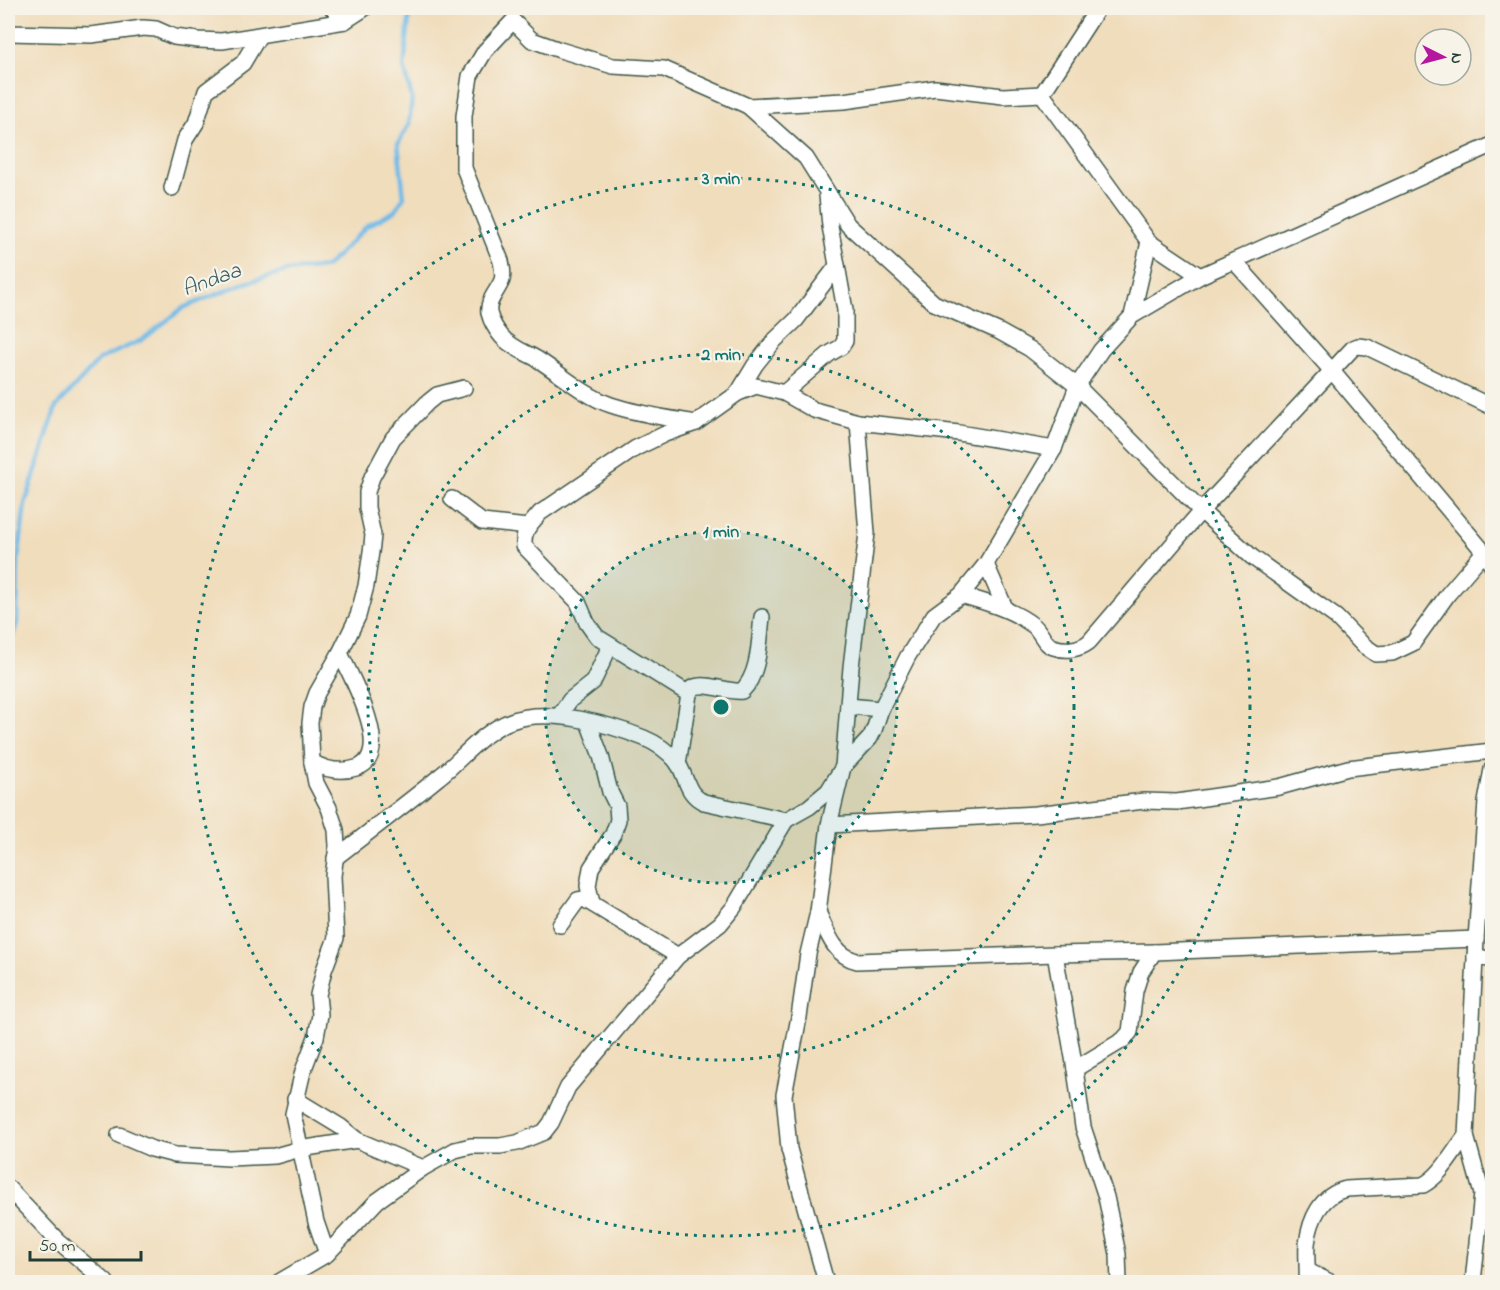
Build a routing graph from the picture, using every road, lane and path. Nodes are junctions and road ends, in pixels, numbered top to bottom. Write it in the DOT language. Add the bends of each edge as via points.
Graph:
graph roads {
  1 [pos="332,8"];
  2 [pos="365,8"];
  3 [pos="1098,8"];
  4 [pos="345,21"];
  5 [pos="8,33"];
  6 [pos="258,36"];
  7 [pos="1041,94"];
  8 [pos="747,106"];
  9 [pos="1492,145"];
  10 [pos="172,188"];
  11 [pos="827,192"];
  12 [pos="1149,242"];
  13 [pos="1233,261"];
  14 [pos="837,266"];
  15 [pos="1200,276"];
  16 [pos="1132,316"];
  17 [pos="1332,371"];
  18 [pos="1077,386"];
  19 [pos="464,388"];
  20 [pos="738,393"];
  21 [pos="784,393"];
  22 [pos="1492,407"];
  23 [pos="858,422"];
  24 [pos="696,423"];
  25 [pos="1053,449"];
  26 [pos="452,499"];
  27 [pos="1201,511"];
  28 [pos="528,527"];
  29 [pos="1488,559"];
  30 [pos="986,564"];
  31 [pos="961,595"];
  32 [pos="1005,608"];
  33 [pos="762,617"];
  34 [pos="610,646"];
  35 [pos="340,653"];
  36 [pos="689,694"];
  37 [pos="848,706"];
  38 [pos="881,709"];
  39 [pos="559,716"];
  40 [pos="588,722"];
  41 [pos="1492,751"];
  42 [pos="312,762"];
  43 [pos="678,764"];
  44 [pos="843,767"];
  45 [pos="1492,769"];
  46 [pos="1489,802"];
  47 [pos="786,820"];
  48 [pos="828,825"];
  49 [pos="1488,848"];
  50 [pos="335,858"];
  51 [pos="592,903"];
  52 [pos="818,912"];
  53 [pos="560,925"];
  54 [pos="1476,939"];
  55 [pos="835,947"];
  56 [pos="1154,952"];
  57 [pos="808,954"];
  58 [pos="1055,954"];
  59 [pos="678,956"];
  60 [pos="1475,957"];
  61 [pos="1492,960"];
  62 [pos="1075,1069"];
  63 [pos="295,1099"];
  64 [pos="119,1135"];
  65 [pos="1466,1136"];
  66 [pos="357,1140"];
  67 [pos="300,1149"];
  68 [pos="423,1168"];
  69 [pos="8,1188"];
  70 [pos="327,1254"];
  71 [pos="1308,1277"];
  72 [pos="106,1282"];
  73 [pos="279,1282"];
  74 [pos="826,1282"];
  75 [pos="1119,1282"];
  76 [pos="1330,1282"];
  77 [pos="1473,1282"];
  1 -- 4 [label="street"];
  2 -- 4 [label="street"];
  3 -- 7 [label="street"];
  4 -- 6 [label="street"];
  5 -- 6 [label="street" via="91,35 143,28 198,40"];
  6 -- 10 [label="street" via="243,63 206,91 196,123 184,143"];
  7 -- 8 [label="street" via="1003,96 935,88 844,101"];
  7 -- 12 [label="street"];
  8 -- 11 [label="street" via="806,158"];
  8 -- 24 [label="street" via="664,69 613,66 532,40 513,21 485,51 470,76 464,116 465,168 501,261 502,279 489,312 494,326 515,348 609,404"];
  9 -- 13 [label="street"];
  11 -- 14 [label="street"];
  11 -- 18 [label="street" via="848,225 934,303 1030,349"];
  12 -- 15 [label="street"];
  12 -- 16 [label="street"];
  13 -- 15 [label="street"];
  13 -- 17 [label="street"];
  14 -- 20 [label="street" via="755,365"];
  14 -- 21 [label="street" via="845,310 845,341"];
  15 -- 16 [label="street"];
  16 -- 18 [label="street" via="1101,350"];
  17 -- 22 [label="street" via="1353,348 1366,347"];
  17 -- 27 [label="street"];
  17 -- 29 [label="street"];
  18 -- 25 [label="street"];
  18 -- 27 [label="street"];
  19 -- 35 [label="street" via="437,395 427,403 393,438 372,477 367,492 373,535 367,578 358,616"];
  20 -- 21 [label="street" via="756,386"];
  20 -- 24 [label="street"];
  21 -- 23 [label="street" via="814,410"];
  23 -- 25 [label="street"];
  23 -- 37 [label="street" via="867,533"];
  24 -- 28 [label="street" via="636,448 540,513"];
  25 -- 30 [label="street"];
  26 -- 28 [label="street" via="482,522"];
  27 -- 29 [label="street" via="1252,557 1336,617 1376,654 1392,653 1413,643 1448,594"];
  27 -- 32 [label="street" via="1081,648 1050,646 1036,628"];
  28 -- 34 [label="street" via="524,546 578,602 597,637"];
  30 -- 31 [label="street"];
  30 -- 32 [label="street"];
  31 -- 32 [label="street"];
  31 -- 38 [label="street" via="934,615"];
  33 -- 36 [label="street" via="749,685 742,692 697,686"];
  34 -- 36 [label="street"];
  34 -- 39 [label="street" via="592,682 577,693"];
  35 -- 42 [label="street" via="312,707"];
  35 -- 42 [label="street" via="372,727 371,753 368,762 358,768 340,771"];
  36 -- 43 [label="street"];
  37 -- 38 [label="street"];
  37 -- 44 [label="street"];
  38 -- 44 [label="street" via="870,738"];
  39 -- 40 [label="street"];
  39 -- 50 [label="street" via="511,720 491,732"];
  40 -- 43 [label="street" via="646,738"];
  40 -- 51 [label="street" via="617,806 618,820 591,868 588,886"];
  41 -- 48 [label="street" via="1348,768 1279,787 1177,802 1144,801 1036,814"];
  42 -- 50 [label="street" via="316,783 330,808 336,830"];
  43 -- 47 [label="street" via="696,799"];
  44 -- 47 [label="street" via="828,791"];
  44 -- 48 [label="street"];
  45 -- 46 [label="street"];
  46 -- 49 [label="street"];
  47 -- 59 [label="street" via="734,907 720,924"];
  48 -- 52 [label="street"];
  49 -- 54 [label="street"];
  50 -- 63 [label="street" via="336,938 318,995 316,1036"];
  51 -- 53 [label="street" via="578,900"];
  51 -- 59 [label="street"];
  52 -- 55 [label="street"];
  52 -- 57 [label="street"];
  54 -- 56 [label="street"];
  54 -- 60 [label="street"];
  55 -- 57 [label="street"];
  55 -- 58 [label="street" via="849,960 857,961"];
  56 -- 58 [label="street"];
  56 -- 62 [label="street" via="1135,991 1130,1032"];
  57 -- 74 [label="street" via="784,1095 789,1149"];
  58 -- 62 [label="street"];
  59 -- 68 [label="street" via="568,1087 544,1132 517,1143 455,1150"];
  60 -- 61 [label="street"];
  60 -- 65 [label="street"];
  62 -- 75 [label="street" via="1083,1127 1106,1197 1118,1254"];
  63 -- 66 [label="street"];
  63 -- 67 [label="street" via="294,1126"];
  64 -- 67 [label="street" via="175,1155 259,1158"];
  65 -- 71 [label="street" via="1440,1172 1423,1185 1346,1189 1324,1200 1307,1243"];
  65 -- 77 [label="street" via="1482,1194"];
  66 -- 67 [label="street"];
  66 -- 68 [label="street"];
  67 -- 70 [label="street"];
  68 -- 70 [label="street" via="377,1201"];
  69 -- 72 [label="street" via="57,1240"];
  70 -- 73 [label="street"];
  71 -- 76 [label="street"];
}
